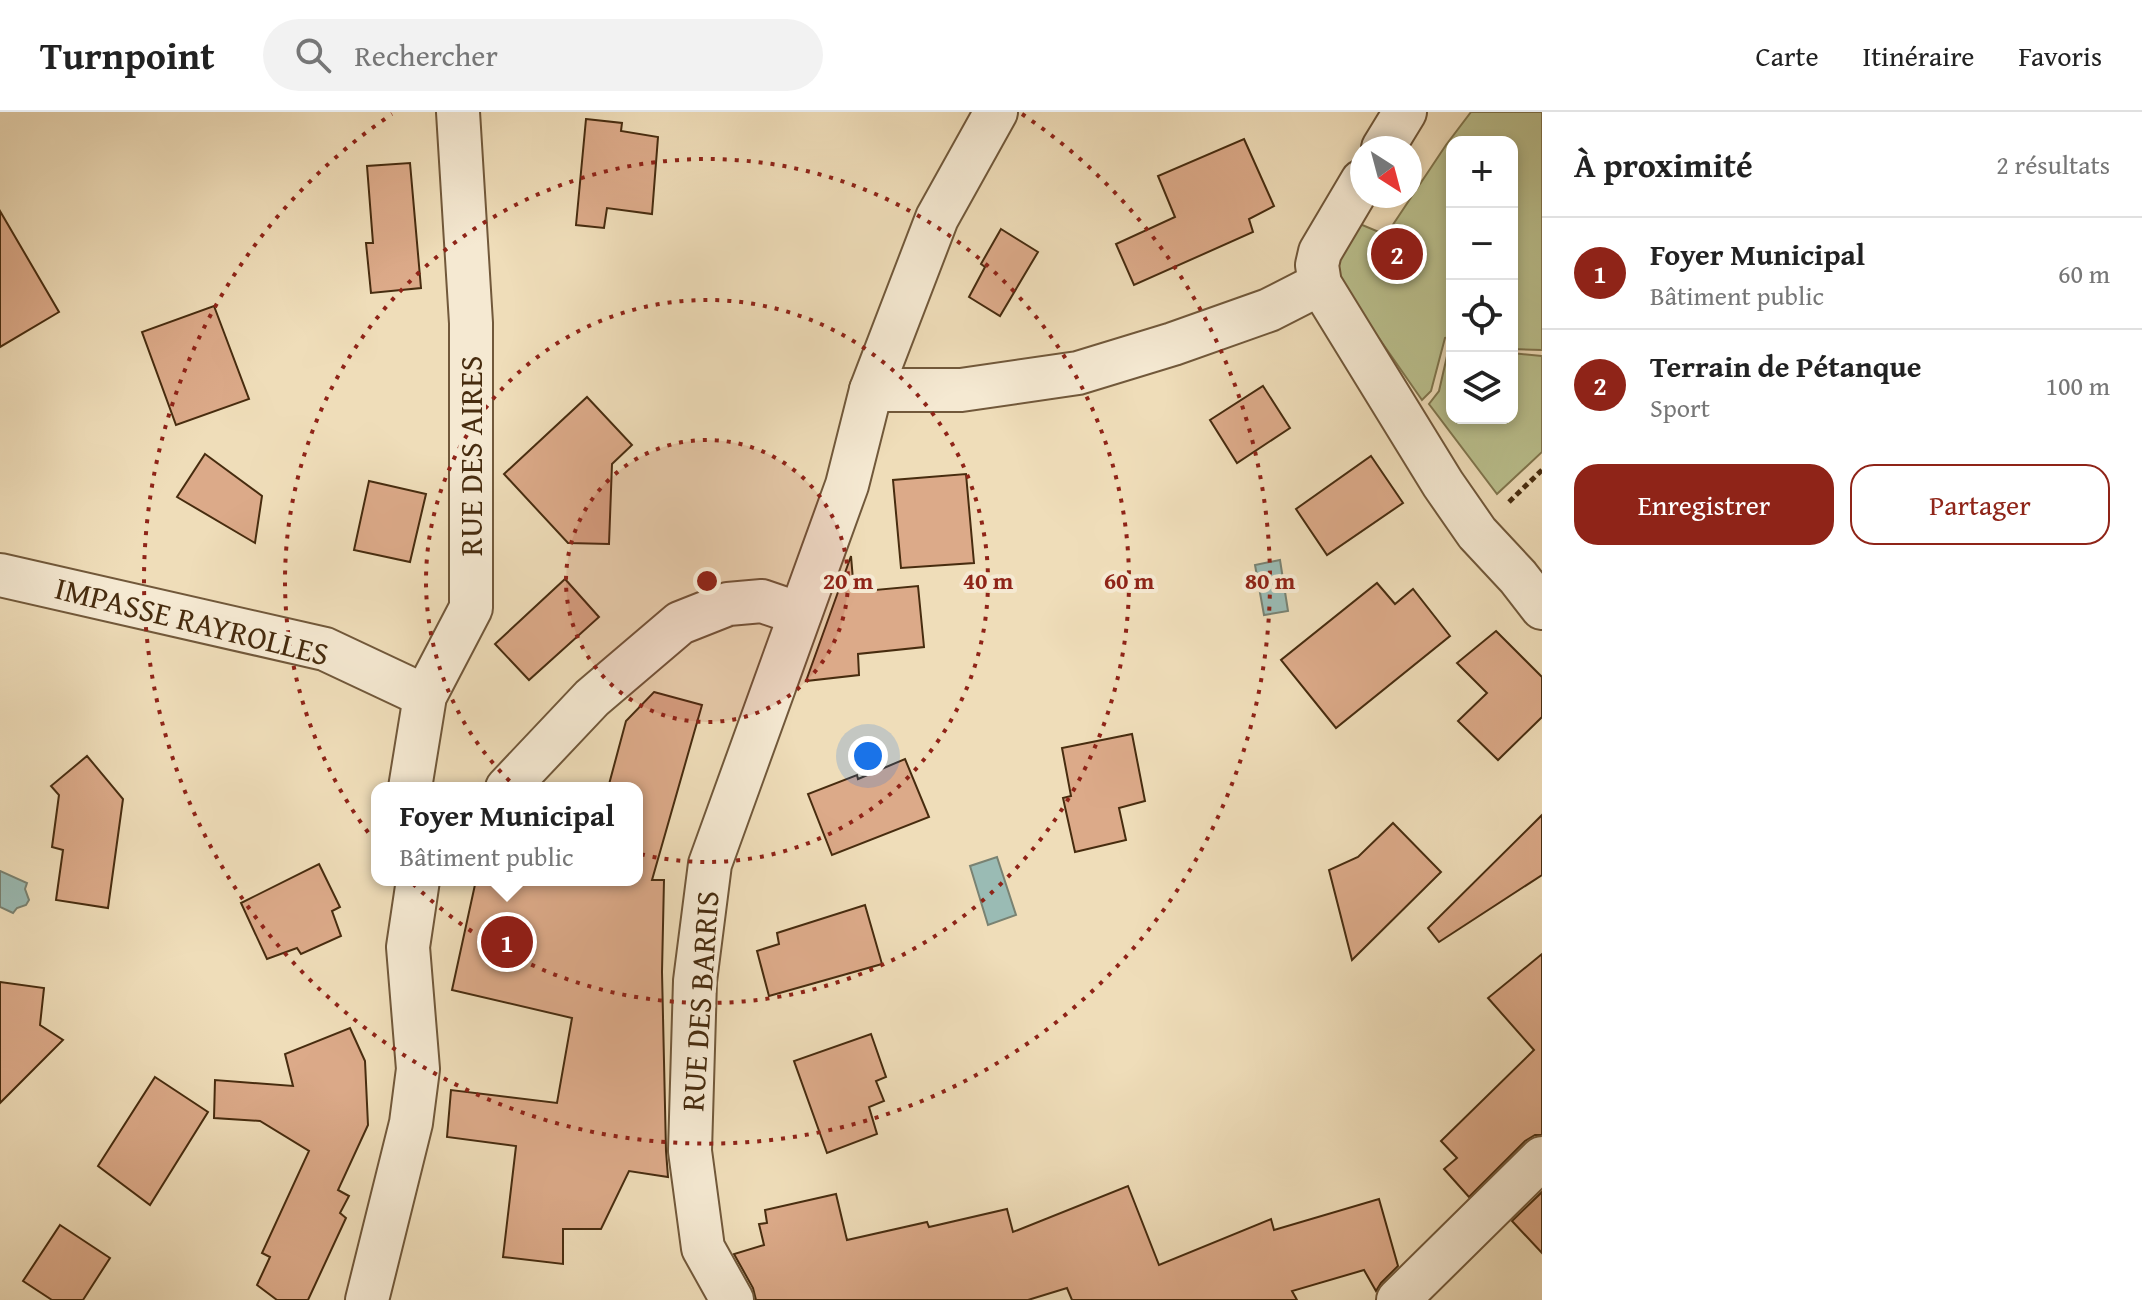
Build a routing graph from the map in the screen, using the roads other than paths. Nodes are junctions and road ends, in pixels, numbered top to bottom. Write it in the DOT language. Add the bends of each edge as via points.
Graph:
graph roads {
  1 [pos="458,112"];
  2 [pos="996,112"];
  3 [pos="1405,112"];
  4 [pos="1390,136"];
  5 [pos="1350,201"];
  6 [pos="1320,284"];
  7 [pos="871,390"];
  8 [pos="0,575"];
  9 [pos="1542,608"];
  10 [pos="800,614"];
  11 [pos="425,696"];
  12 [pos="411,782"];
  13 [pos="513,782"];
  14 [pos="418,886"];
  15 [pos="1542,1158"];
  16 [pos="367,1300"];
  17 [pos="732,1300"];
  18 [pos="1398,1300"];
  1 -- 11 [label="street, RUE DES AIRES" via="471,323 471,608"];
  2 -- 7 [label="street, RUE DES BARRIS" via="937,218"];
  3 -- 4 [label="street"];
  5 -- 6 [label="street" via="1320,252"];
  6 -- 7 [label="street" via="1255,315 1078,373 961,390"];
  6 -- 9 [label="street" via="1443,484 1477,533"];
  7 -- 10 [label="street, RUE DES BARRIS" via="847,485"];
  8 -- 11 [label="street, IMPASSE RAYROLLES" via="325,649"];
  10 -- 13 [label="street" via="762,601 728,604 680,623 592,698"];
  10 -- 17 [label="street, RUE DES BARRIS" via="710,864 695,981 690,1151 703,1248"];
  11 -- 12 [label="street, RUE DES AIRES"];
  14 -- 16 [label="street" via="408,947 418,1069 411,1123"];
  15 -- 18 [label="street"];
}
